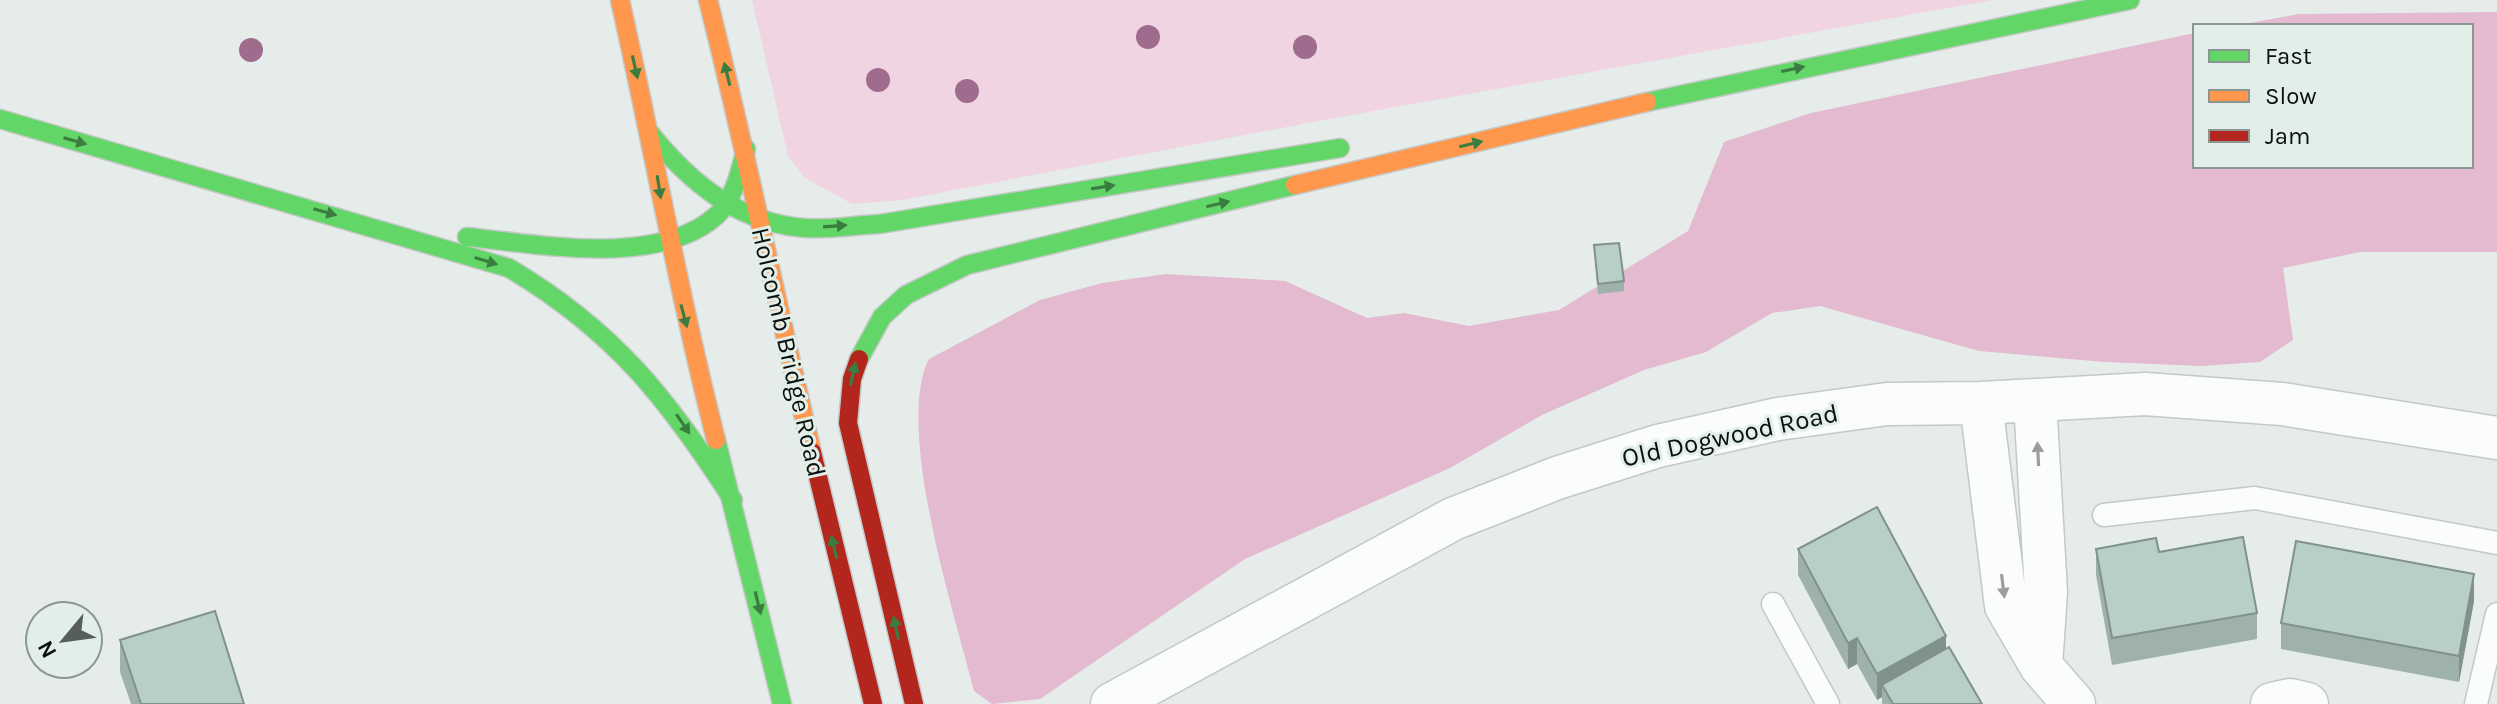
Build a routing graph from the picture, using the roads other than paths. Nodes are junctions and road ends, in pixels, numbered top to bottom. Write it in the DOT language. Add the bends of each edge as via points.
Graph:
graph roads {
  1 [pos="620,0"];
  2 [pos="708,0"];
  3 [pos="2130,0"];
  4 [pos="1717,85"];
  5 [pos="0,119"];
  6 [pos="1434,132"];
  7 [pos="650,133"];
  8 [pos="1356,145"];
  9 [pos="746,149"];
  10 [pos="726,204"];
  11 [pos="759,218"];
  12 [pos="385,230"];
  13 [pos="667,240"];
  14 [pos="2035,401"];
  15 [pos="1981,403"];
  16 [pos="2497,438"];
  17 [pos="733,500"];
  18 [pos="2041,507"];
  19 [pos="1994,508"];
  20 [pos="2104,515"];
  21 [pos="2497,543"];
  22 [pos="1773,604"];
  23 [pos="2497,614"];
  24 [pos="2041,666"];
  25 [pos="782,704"];
  26 [pos="873,704"];
  27 [pos="914,704"];
  28 [pos="1112,704"];
  29 [pos="1828,704"];
  30 [pos="2074,704"];
  31 [pos="2272,704"];
  32 [pos="2307,704"];
  33 [pos="2476,704"];
  1 -- 7 [label="main road, one-way"];
  9 -- 2 [label="main road, Holcomb Bridge Road, one-way"];
  4 -- 3 [label="main road, one-way"];
  4 -- 6 [label="main road"];
  27 -- 4 [label="main road, one-way" via="848,423 848,394 862,342 906,292 967,264 1042,244"];
  5 -- 12 [label="main road, one-way"];
  7 -- 10 [label="main road" via="692,180"];
  7 -- 13 [label="main road, one-way"];
  11 -- 8 [label="main road, one-way" via="805,228 880,224"];
  9 -- 10 [label="main road"];
  9 -- 11 [label="main road, Holcomb Bridge Road"];
  10 -- 11 [label="main road"];
  10 -- 13 [label="main road" via="703,226"];
  26 -- 11 [label="main road, Holcomb Bridge Road, one-way"];
  12 -- 13 [label="main road" via="607,249"];
  12 -- 17 [label="main road, one-way" via="509,268 556,293 637,364"];
  13 -- 17 [label="main road, one-way"];
  14 -- 15 [label="street, Old Dogwood Road"];
  14 -- 16 [label="street, Old Dogwood Road" via="2145,394 2282,404"];
  18 -- 14 [label="street, one-way"];
  15 -- 19 [label="street"];
  15 -- 28 [label="street, Old Dogwood Road" via="1887,404 1778,419 1658,446 1557,478 1453,519"];
  17 -- 25 [label="main road, one-way"];
  18 -- 19 [label="street"];
  18 -- 24 [label="street" via="2046,592"];
  19 -- 24 [label="street, one-way" via="2006,606"];
  20 -- 21 [label="lane" via="2255,498"];
  22 -- 29 [label="lane"];
  23 -- 33 [label="lane"];
  24 -- 30 [label="street"];
  31 -- 32 [label="street"];
}
